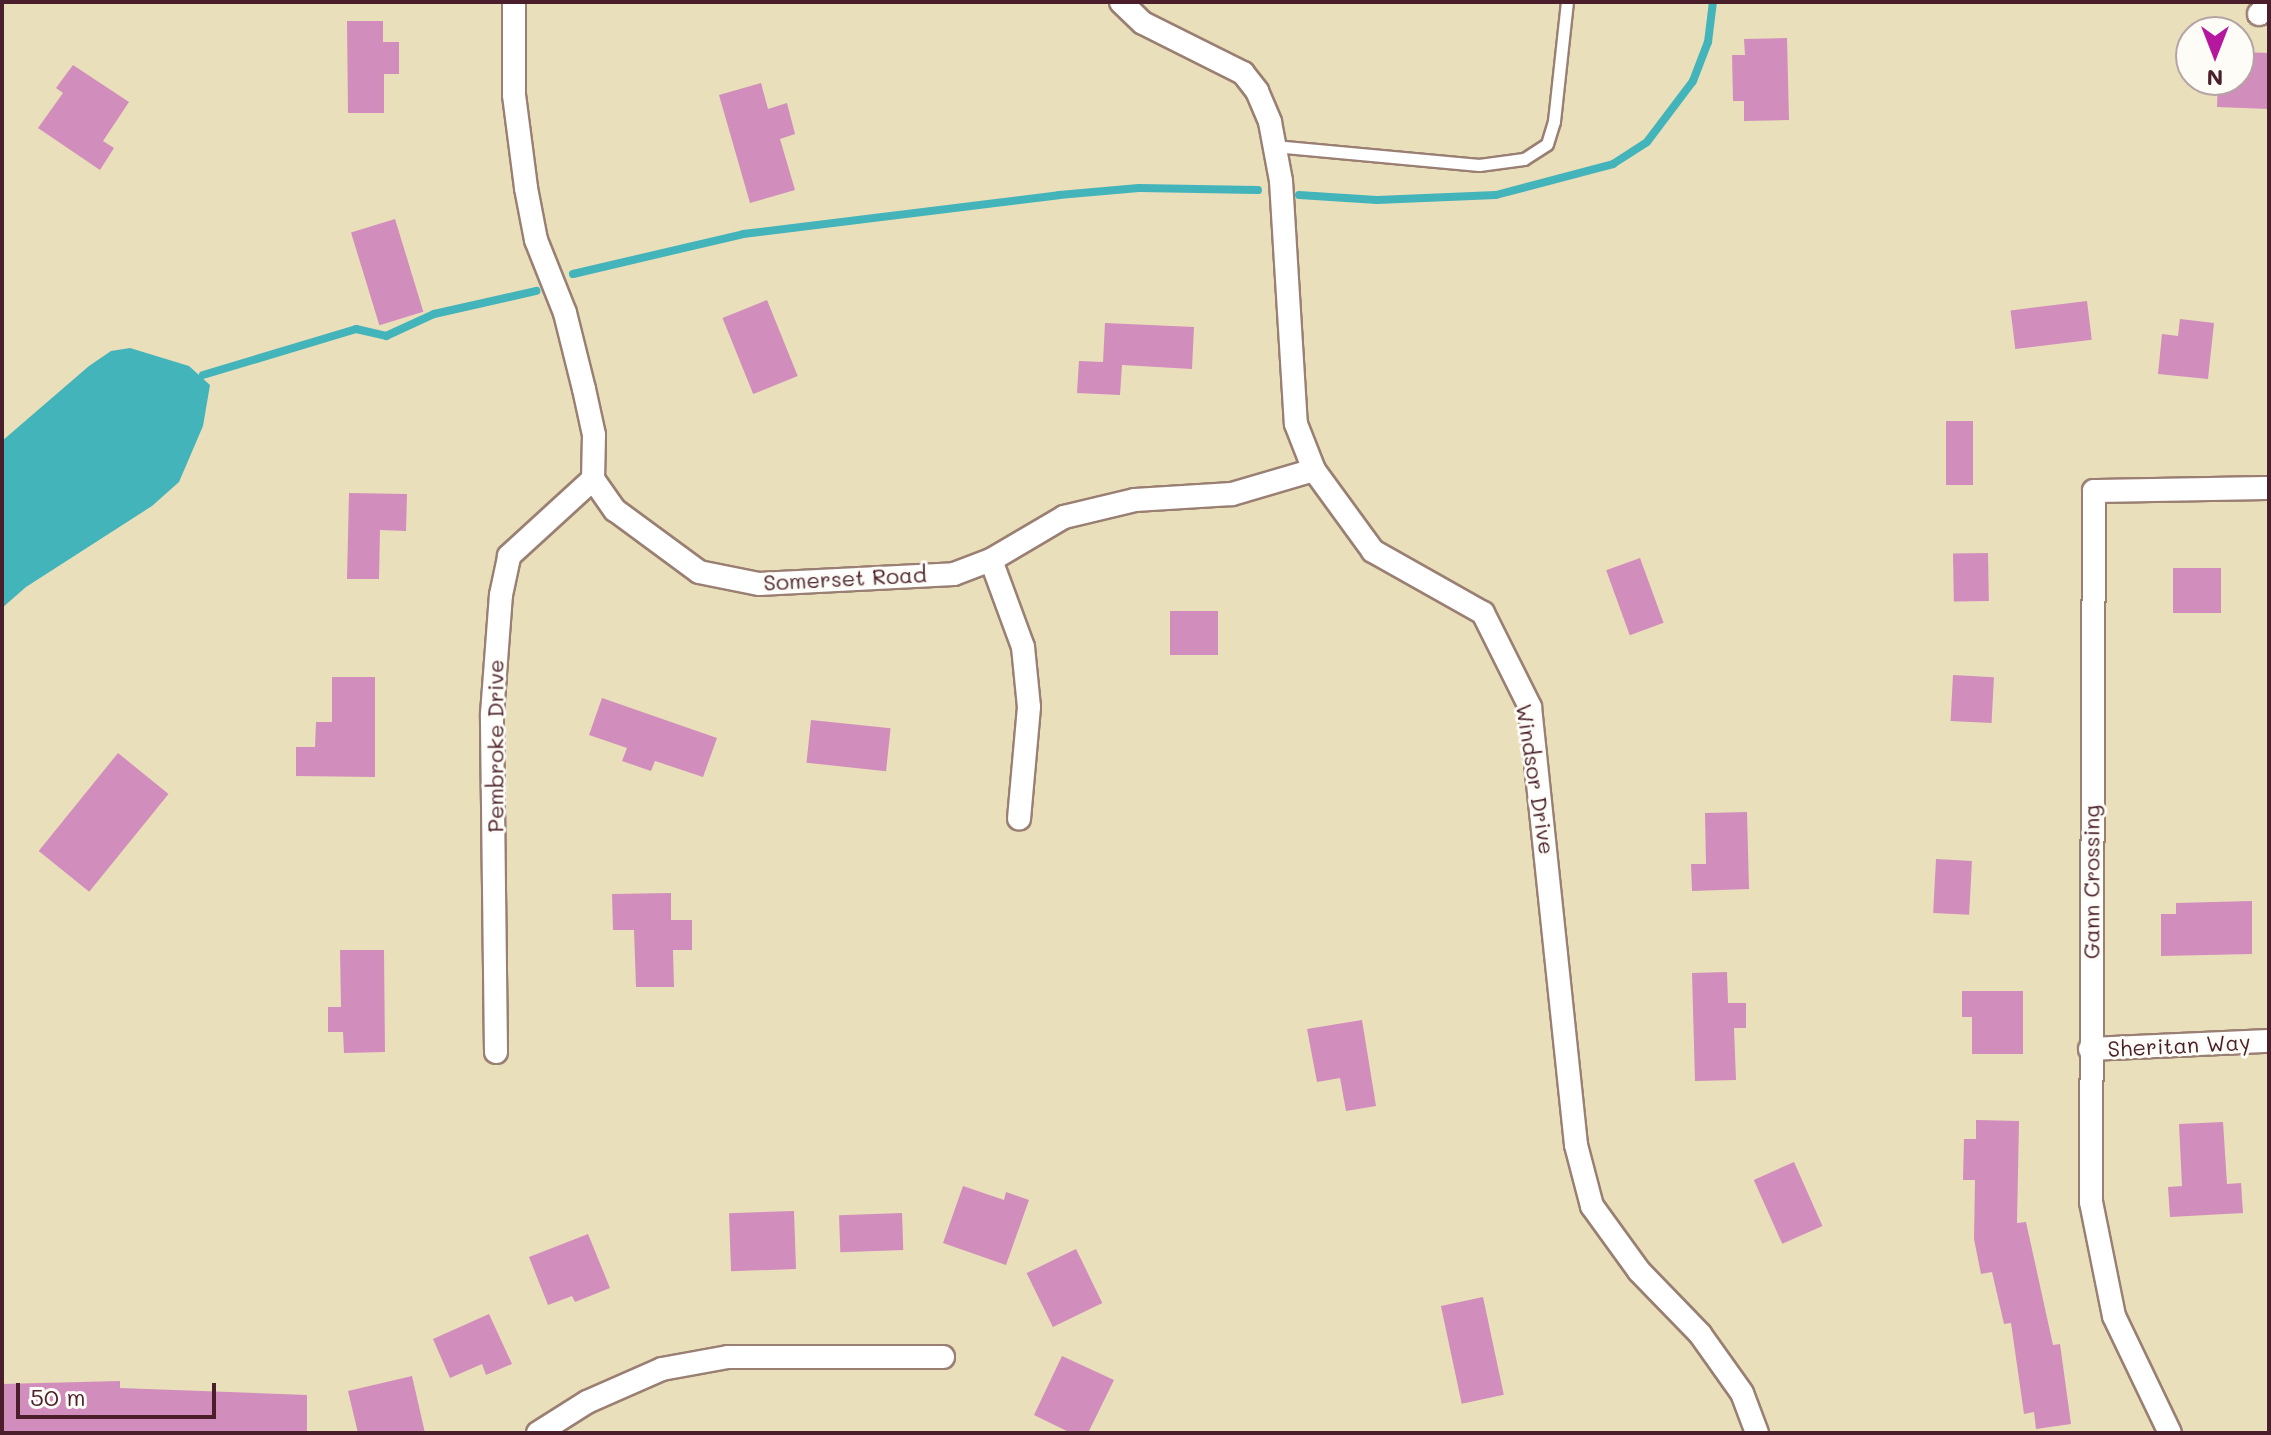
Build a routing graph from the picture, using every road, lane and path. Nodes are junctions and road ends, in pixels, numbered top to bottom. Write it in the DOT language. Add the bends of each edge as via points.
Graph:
graph roads {
  1 [pos="514,2"];
  2 [pos="1567,2"];
  3 [pos="1126,4"];
  4 [pos="1274,146"];
  5 [pos="1314,470"];
  6 [pos="593,479"];
  7 [pos="2269,488"];
  8 [pos="991,560"];
  9 [pos="1019,819"];
  10 [pos="2269,1041"];
  11 [pos="2090,1049"];
  12 [pos="496,1052"];
  13 [pos="943,1357"];
  14 [pos="538,1433"];
  15 [pos="1757,1433"];
  16 [pos="2170,1433"];
  1 -- 6 [label="street" via="514,95 526,188 536,240 565,313 584,389 594,435"];
  2 -- 4 [label="lane" via="1554,121 1547,144 1524,159 1479,165"];
  3 -- 4 [label="street, Windsor Drive" via="1143,23 1243,73 1257,91"];
  4 -- 5 [label="street, Windsor Drive" via="1296,424"];
  5 -- 8 [label="street, Somerset Road" via="1232,494 1135,500 1064,517"];
  5 -- 15 [label="street, Windsor Drive" via="1373,551 1483,613 1530,707 1576,1145 1592,1206 1639,1271 1700,1334 1742,1393"];
  6 -- 8 [label="street, Somerset Road" via="615,510 699,572 759,584 954,574"];
  6 -- 12 [label="street, Pembroke Drive" via="509,556 501,595 492,714"];
  7 -- 11 [label="street, Gann Crossing" via="2094,491"];
  8 -- 9 [label="street" via="1023,647 1029,707"];
  10 -- 11 [label="street, Sheritan Way"];
  11 -- 16 [label="street, Gann Crossing" via="2089,1165 2103,1278 2127,1349"];
  13 -- 14 [label="street" via="728,1357 662,1369 587,1402"];
}
